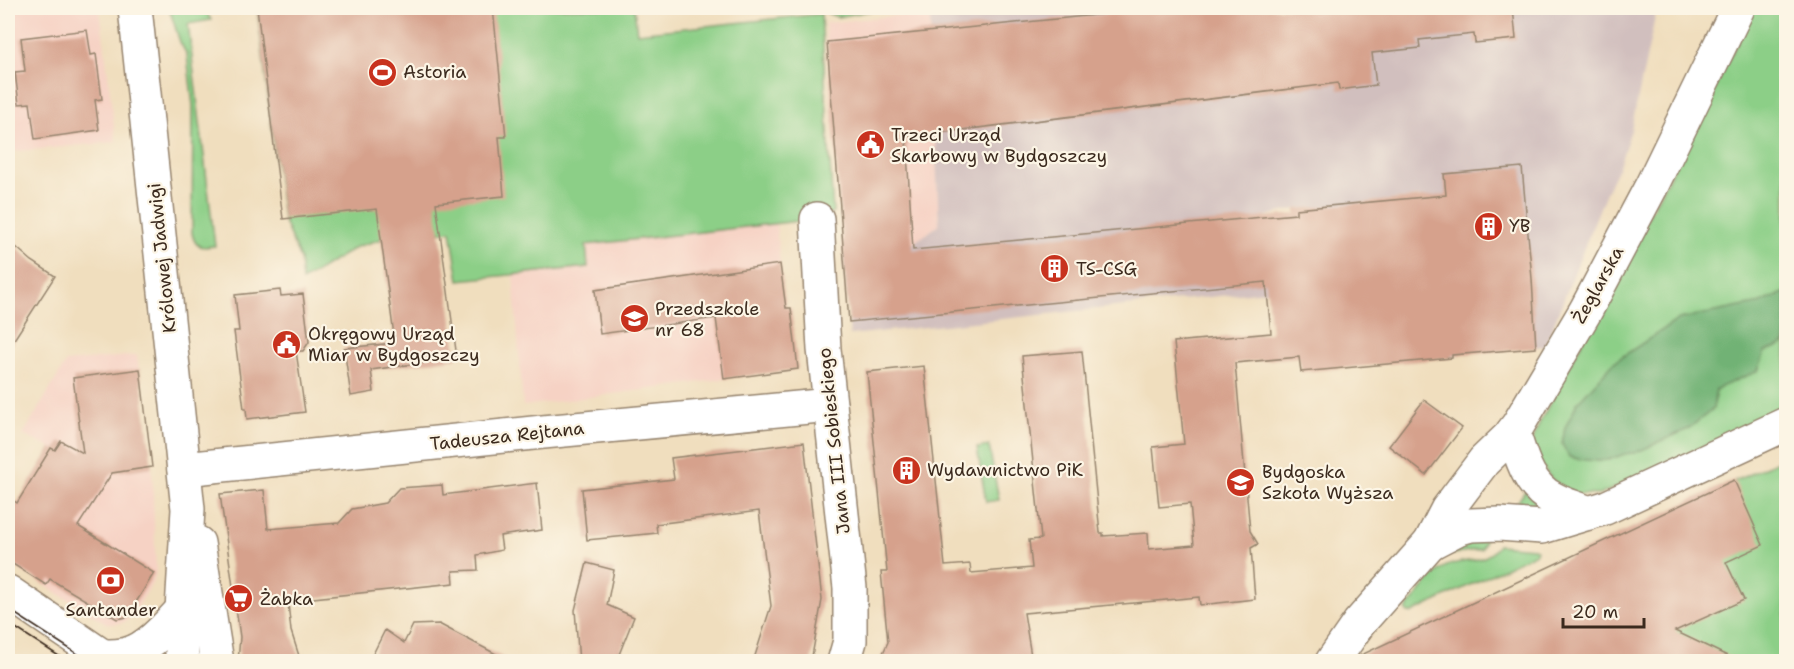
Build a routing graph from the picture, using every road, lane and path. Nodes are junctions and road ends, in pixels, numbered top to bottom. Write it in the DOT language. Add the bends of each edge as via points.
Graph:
graph roads {
  1 [pos="135,8"];
  2 [pos="1738,8"];
  3 [pos="817,219"];
  4 [pos="830,405"];
  5 [pos="1786,424"];
  6 [pos="1513,432"];
  7 [pos="184,469"];
  8 [pos="188,509"];
  9 [pos="1589,513"];
  10 [pos="1430,543"];
  11 [pos="8,592"];
  12 [pos="182,610"];
  13 [pos="107,659"];
  14 [pos="182,662"];
  15 [pos="217,662"];
  16 [pos="843,662"];
  17 [pos="1332,662"];
  1 -- 7 [label="street, Królowej Jadwigi"];
  2 -- 6 [label="street, Żeglarska" via="1646,197"];
  3 -- 4 [label="street, Jana III Sobieskiego"];
  4 -- 7 [label="street, Tadeusza Rejtana"];
  4 -- 16 [label="street, Jana III Sobieskiego" via="850,588 850,642"];
  5 -- 9 [label="street"];
  6 -- 9 [label="street" via="1530,477 1538,486 1552,499"];
  6 -- 10 [label="street, Żeglarska" via="1484,461 1447,510"];
  7 -- 8 [label="street, Królowej Jadwigi"];
  8 -- 12 [label="street, Królowej Jadwigi"];
  8 -- 15 [label="street, Królowej Jadwigi" via="201,550"];
  9 -- 10 [label="street" via="1542,528 1471,525"];
  10 -- 17 [label="street" via="1359,623"];
  11 -- 13 [label="street"];
  12 -- 13 [label="street" via="145,645"];
  12 -- 14 [label="street, Królowej Jadwigi"];
}
